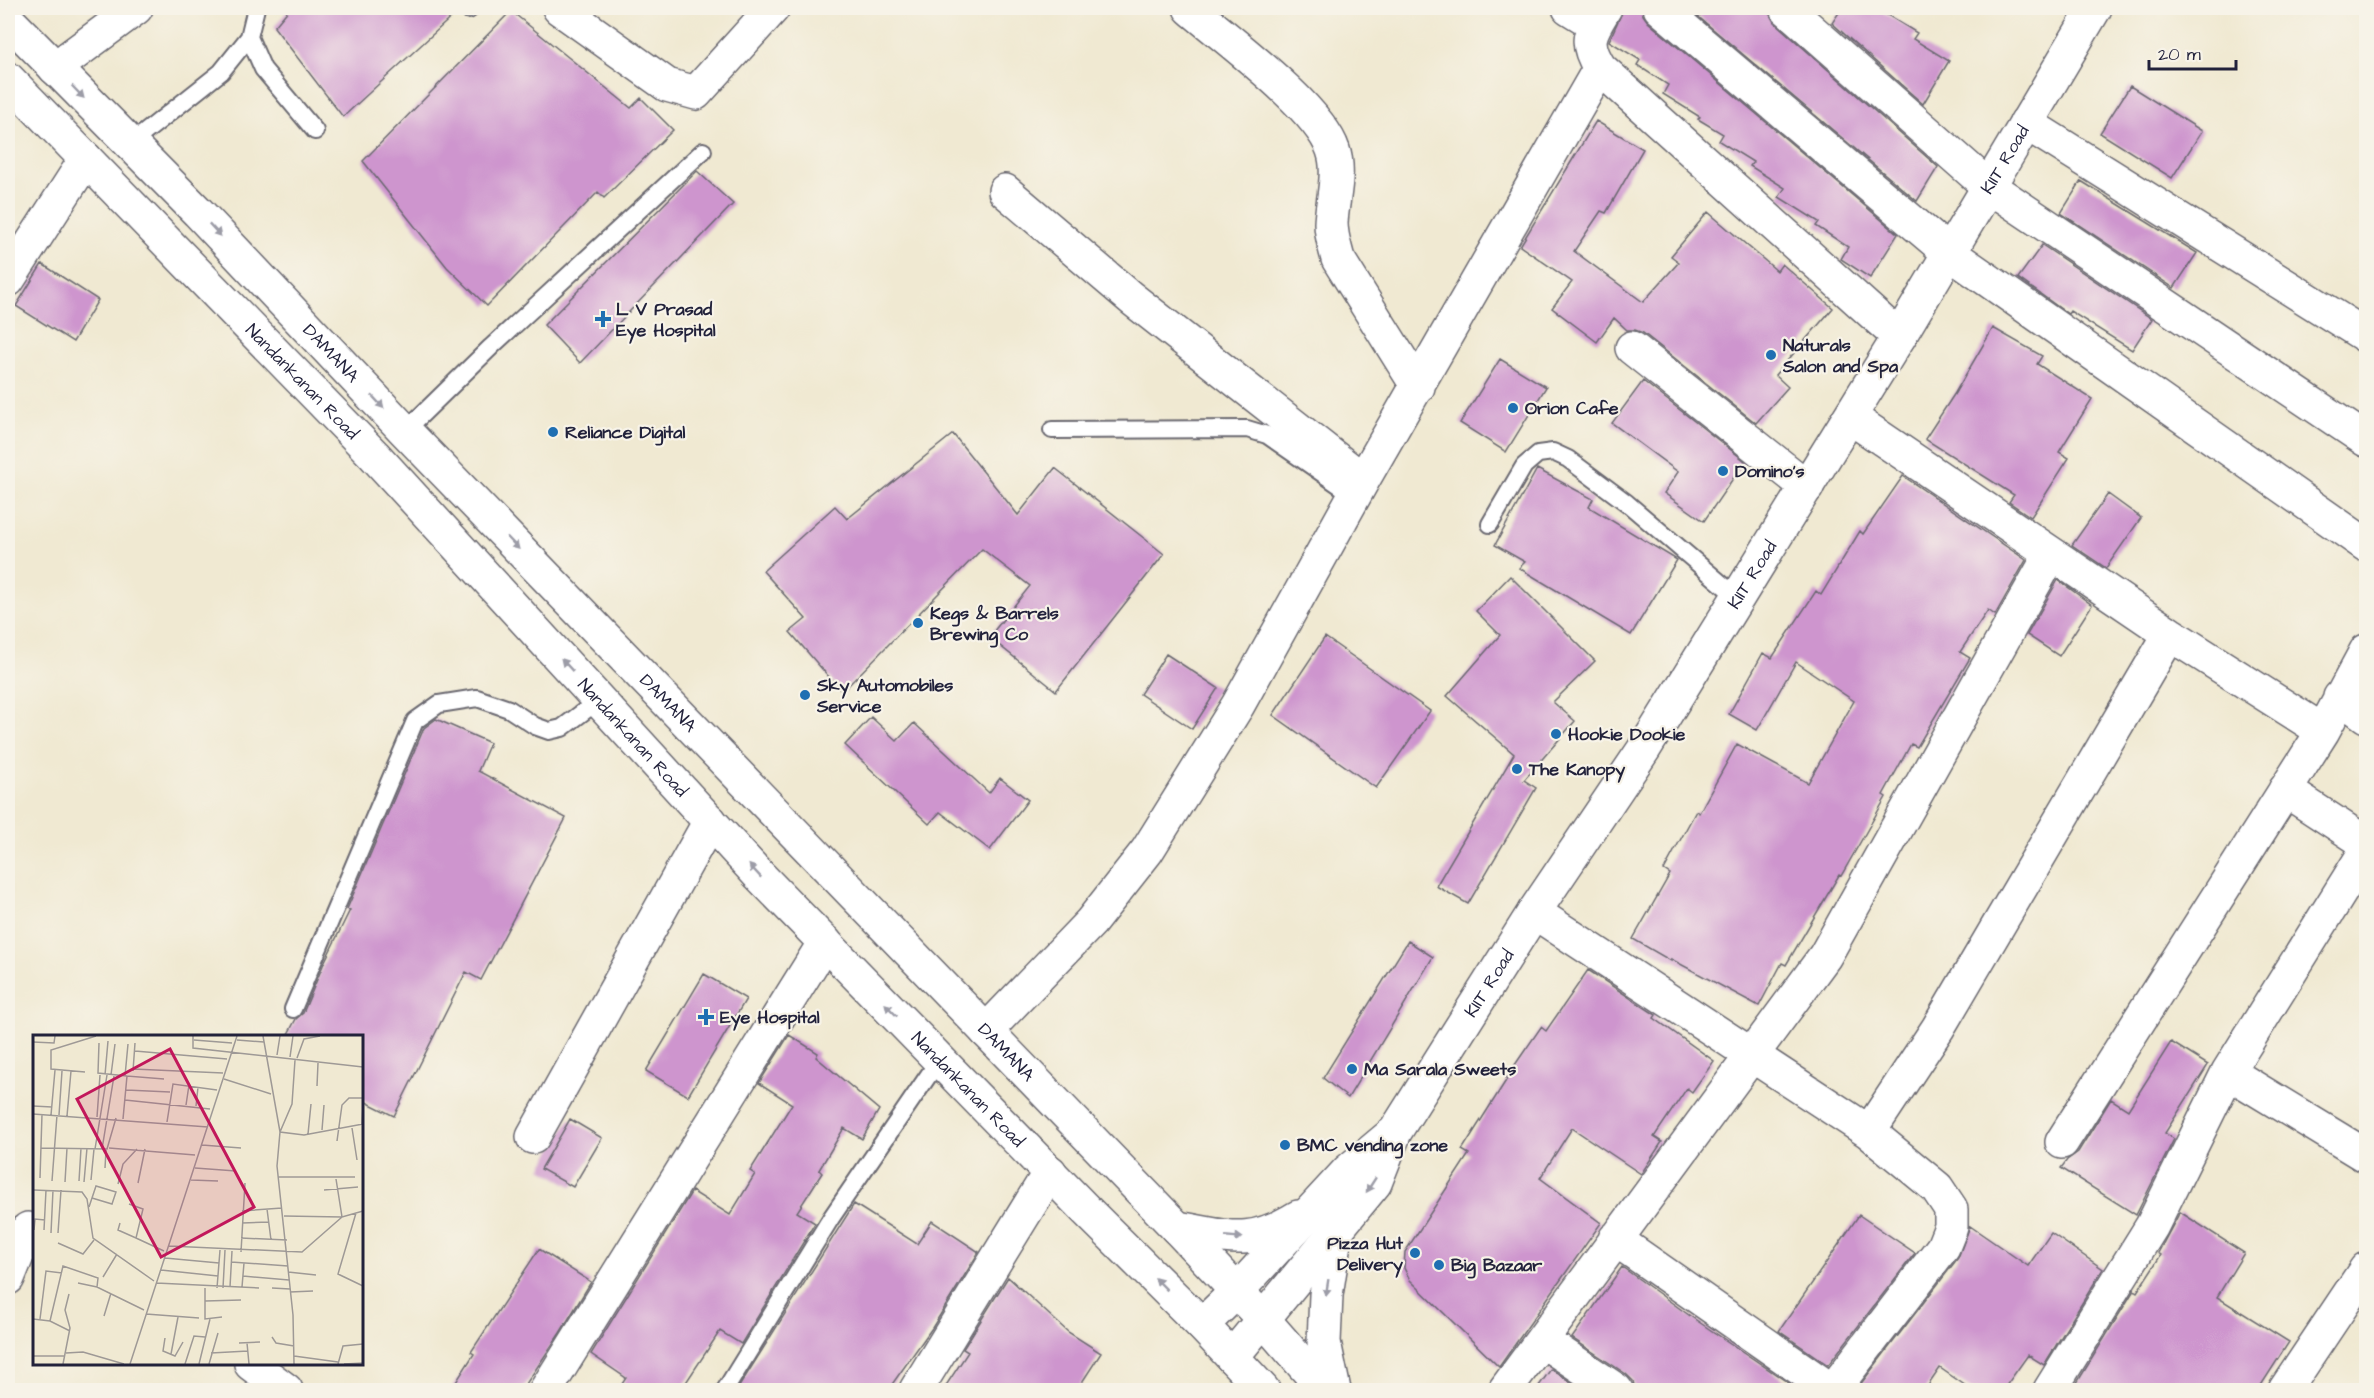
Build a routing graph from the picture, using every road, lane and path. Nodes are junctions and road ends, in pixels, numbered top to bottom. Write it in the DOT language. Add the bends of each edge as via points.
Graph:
graph roads {
  1 [pos="136,8"];
  2 [pos="256,8"];
  3 [pos="559,8"];
  4 [pos="773,8"];
  5 [pos="1190,8"];
  6 [pos="1660,8"];
  7 [pos="1786,8"];
  8 [pos="2095,8"];
  9 [pos="1590,13"];
  10 [pos="8,20"];
  11 [pos="249,37"];
  12 [pos="55,68"];
  13 [pos="1600,68"];
  14 [pos="8,79"];
  15 [pos="2026,123"];
  16 [pos="315,131"];
  17 [pos="129,145"];
  18 [pos="703,151"];
  19 [pos="86,159"];
  20 [pos="1988,186"];
  21 [pos="1005,190"];
  22 [pos="1948,252"];
  23 [pos="8,280"];
  24 [pos="2367,336"];
  25 [pos="1899,337"];
  26 [pos="1632,348"];
  27 [pos="1418,387"];
  28 [pos="1850,417"];
  29 [pos="1052,430"];
  30 [pos="405,431"];
  31 [pos="2367,440"];
  32 [pos="1807,487"];
  33 [pos="1359,488"];
  34 [pos="1490,524"];
  35 [pos="2367,545"];
  36 [pos="2051,554"];
  37 [pos="1737,597"];
  38 [pos="2170,634"];
  39 [pos="2367,651"];
  40 [pos="2340,697"];
  41 [pos="599,700"];
  42 [pos="2367,716"];
  43 [pos="2323,731"];
  44 [pos="2285,790"];
  45 [pos="710,821"];
  46 [pos="2367,843"];
  47 [pos="2367,851"];
  48 [pos="1534,912"];
  49 [pos="825,942"];
  50 [pos="293,1009"];
  51 [pos="986,1031"];
  52 [pos="1752,1056"];
  53 [pos="939,1060"];
  54 [pos="2228,1072"];
  55 [pos="1869,1132"];
  56 [pos="533,1137"];
  57 [pos="2062,1142"];
  58 [pos="2367,1156"];
  59 [pos="1050,1172"];
  60 [pos="1325,1219"];
  61 [pos="23,1226"];
  62 [pos="1177,1228"];
  63 [pos="1615,1239"];
  64 [pos="2367,1269"];
  65 [pos="8,1278"];
  66 [pos="1237,1291"];
  67 [pos="1263,1319"];
  68 [pos="1202,1325"];
  69 [pos="1543,1341"];
  70 [pos="1232,1357"];
  71 [pos="252,1365"];
  72 [pos="286,1390"];
  73 [pos="546,1390"];
  74 [pos="725,1390"];
  75 [pos="916,1390"];
  76 [pos="1263,1390"];
  77 [pos="1325,1390"];
  78 [pos="1334,1390"];
  79 [pos="1505,1390"];
  80 [pos="1616,1390"];
  81 [pos="1832,1390"];
  82 [pos="2050,1390"];
  83 [pos="2285,1390"];
  1 -- 12 [label="street"];
  2 -- 11 [label="lane"];
  3 -- 4 [label="street" via="667,86 696,93"];
  5 -- 27 [label="street" via="1294,98 1323,131 1333,150 1336,174 1331,225 1338,259"];
  6 -- 22 [label="street"];
  7 -- 20 [label="street"];
  8 -- 15 [label="street, KIIT Road"];
  9 -- 13 [label="street" via="1590,52"];
  10 -- 12 [label="street, DAMANA"];
  11 -- 16 [label="lane" via="263,69"];
  11 -- 17 [label="lane" via="221,72"];
  12 -- 17 [label="street, DAMANA, one-way"];
  13 -- 25 [label="street"];
  13 -- 27 [label="street"];
  14 -- 19 [label="street, Nandankanan Road"];
  15 -- 20 [label="street, KIIT Road"];
  15 -- 24 [label="street"];
  17 -- 30 [label="street, DAMANA, one-way" via="198,212"];
  18 -- 30 [label="lane"];
  19 -- 23 [label="street"];
  41 -- 19 [label="street, Nandankanan Road, one-way" via="374,455"];
  20 -- 22 [label="street, KIIT Road"];
  20 -- 31 [label="street"];
  21 -- 33 [label="street"];
  22 -- 25 [label="street, KIIT Road"];
  22 -- 35 [label="street"];
  25 -- 28 [label="street, KIIT Road"];
  26 -- 32 [label="street"];
  27 -- 33 [label="street"];
  28 -- 32 [label="street, KIIT Road"];
  28 -- 36 [label="street"];
  29 -- 33 [label="lane" via="1247,429 1267,435"];
  30 -- 51 [label="street, DAMANA, one-way"];
  32 -- 37 [label="street, KIIT Road"];
  33 -- 51 [label="street" via="1238,705 1147,850 1091,922"];
  34 -- 37 [label="lane" via="1524,466 1538,454 1553,452 1626,503"];
  36 -- 38 [label="street"];
  36 -- 52 [label="street" via="1825,956"];
  37 -- 48 [label="street, KIIT Road" via="1644,749"];
  38 -- 43 [label="street"];
  38 -- 55 [label="street" via="1938,1029"];
  39 -- 40 [label="street"];
  40 -- 42 [label="street"];
  40 -- 43 [label="street"];
  41 -- 45 [label="street, Nandankanan Road"];
  41 -- 50 [label="lane" via="562,728 549,731 477,698 439,704 415,721"];
  43 -- 44 [label="street"];
  44 -- 46 [label="street"];
  44 -- 57 [label="street"];
  49 -- 45 [label="street, Nandankanan Road, one-way"];
  45 -- 56 [label="street"];
  47 -- 54 [label="street"];
  48 -- 52 [label="street"];
  48 -- 60 [label="street, KIIT Road" via="1395,1132 1375,1183"];
  53 -- 49 [label="street, Nandankanan Road, one-way"];
  49 -- 73 [label="street"];
  51 -- 62 [label="street, DAMANA"];
  52 -- 55 [label="street"];
  52 -- 63 [label="street"];
  53 -- 59 [label="street, Nandankanan Road"];
  53 -- 74 [label="lane" via="831,1218"];
  54 -- 58 [label="street"];
  54 -- 82 [label="street" via="2152,1226"];
  55 -- 81 [label="street" via="1937,1188 1951,1209 1951,1227 1943,1247"];
  68 -- 59 [label="street, Nandankanan Road, one-way"];
  59 -- 75 [label="street"];
  62 -- 60 [label="street, one-way" via="1240,1239"];
  60 -- 66 [label="street, KIIT Road"];
  60 -- 67 [label="street, KIIT Road"];
  60 -- 78 [label="street, one-way" via="1324,1342"];
  61 -- 65 [label="street"];
  62 -- 66 [label="street, DAMANA"];
  63 -- 69 [label="street"];
  63 -- 81 [label="street"];
  64 -- 83 [label="street"];
  66 -- 67 [label="street, DAMANA"];
  66 -- 68 [label="street, KIIT Road"];
  67 -- 70 [label="street, KIIT Road"];
  67 -- 77 [label="street, DAMANA"];
  68 -- 70 [label="street, Nandankanan Road"];
  69 -- 79 [label="street"];
  69 -- 80 [label="street"];
  70 -- 76 [label="street, Nandankanan Road"];
  71 -- 72 [label="street"];
}
